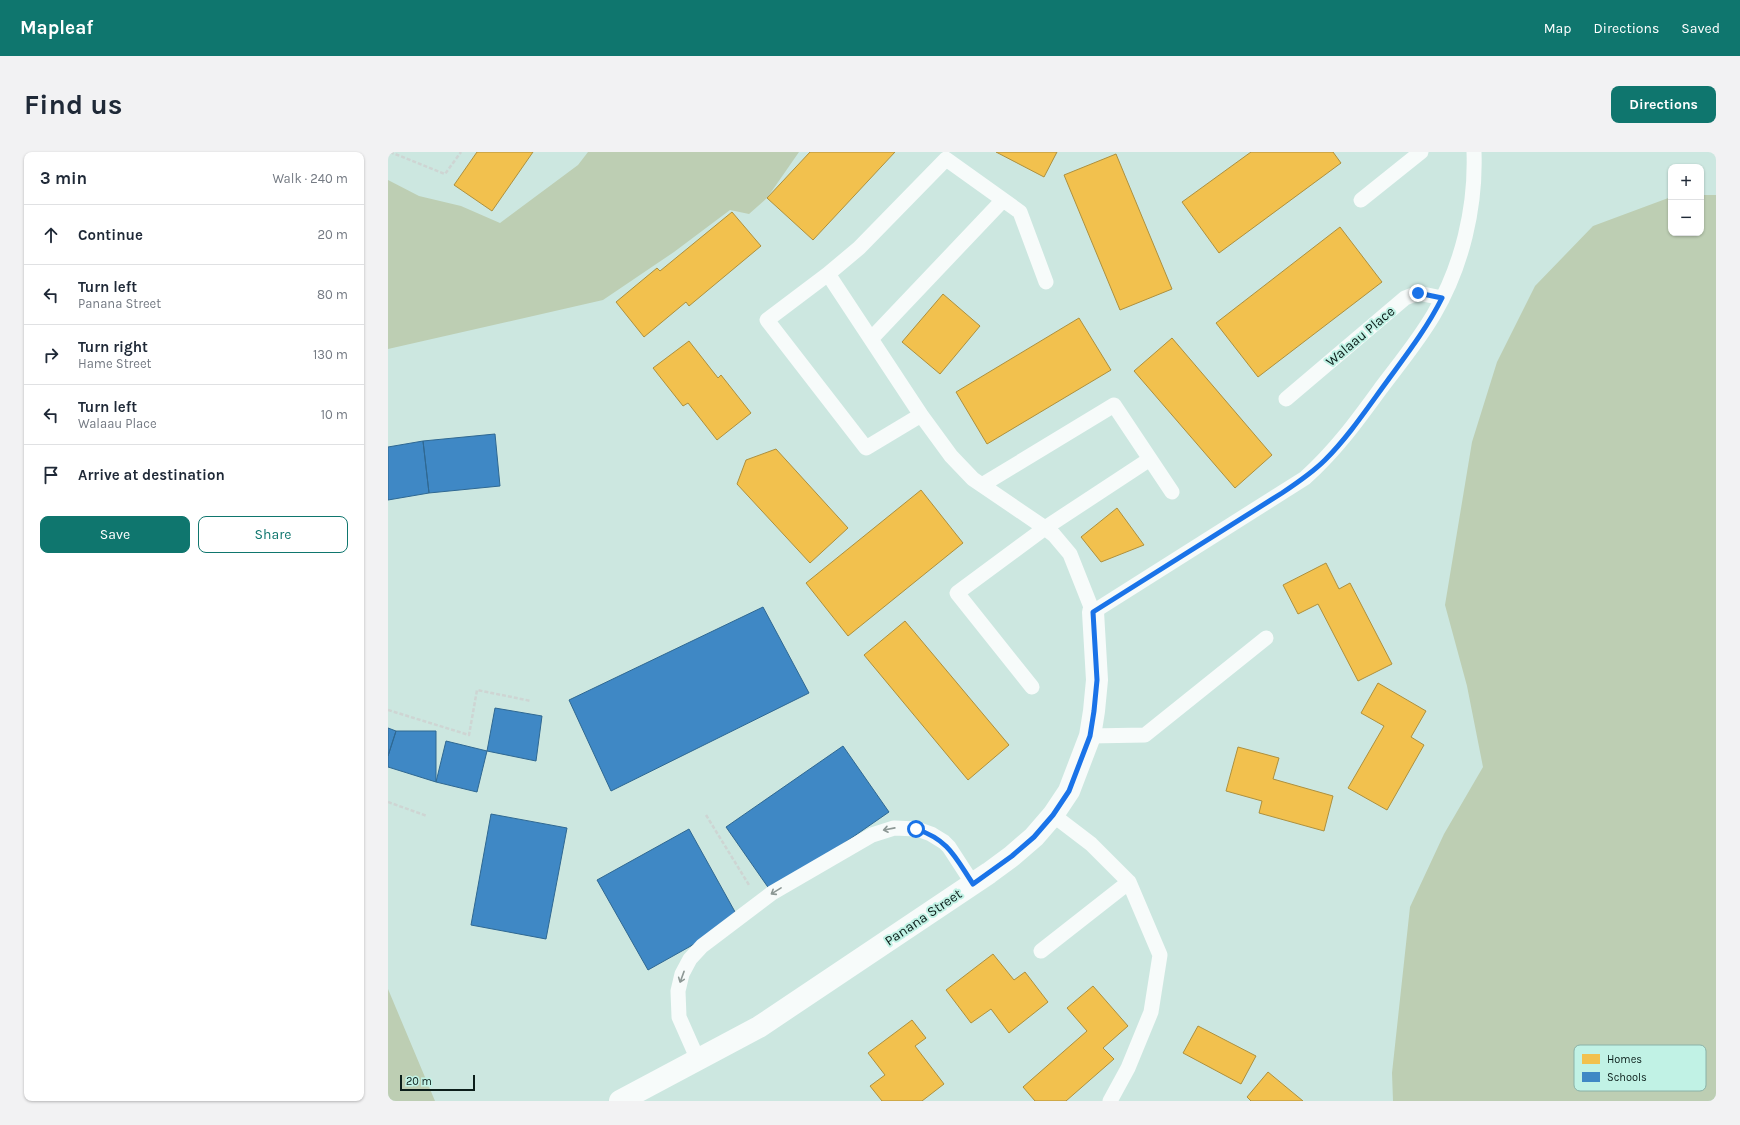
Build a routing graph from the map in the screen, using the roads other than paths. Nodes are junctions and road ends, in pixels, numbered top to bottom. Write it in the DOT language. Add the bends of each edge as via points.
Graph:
graph roads {
  1 [pos="1421,152"];
  2 [pos="1474,152"];
  3 [pos="1003,200"];
  4 [pos="1361,200"];
  5 [pos="828,274"];
  6 [pos="1046,282"];
  7 [pos="1442,298"];
  8 [pos="871,339"];
  9 [pos="1286,399"];
  10 [pos="921,415"];
  11 [pos="1150,459"];
  12 [pos="982,485"];
  13 [pos="1172,492"];
  14 [pos="1045,528"];
  15 [pos="1093,612"];
  16 [pos="1266,638"];
  17 [pos="1032,686"];
  18 [pos="1090,736"];
  19 [pos="1053,815"];
  20 [pos="1129,882"];
  21 [pos="973,884"];
  22 [pos="1041,951"];
  23 [pos="698,1060"];
  24 [pos="620,1101"];
  25 [pos="1110,1101"];
  1 -- 4 [label="lane"];
  2 -- 7 [label="lane" via="1475,171 1471,208 1463,245"];
  3 -- 5 [label="lane" via="946,159 859,248"];
  3 -- 6 [label="lane" via="1020,212"];
  3 -- 8 [label="lane"];
  5 -- 8 [label="lane"];
  5 -- 10 [label="lane" via="767,320 866,448"];
  7 -- 9 [label="lane, Walaau Place" via="1418,293 1405,298"];
  7 -- 15 [label="lane" via="1414,345 1344,439 1305,478"];
  8 -- 10 [label="lane"];
  10 -- 12 [label="lane" via="951,456"];
  11 -- 12 [label="lane" via="1114,405"];
  11 -- 13 [label="lane"];
  11 -- 14 [label="lane"];
  12 -- 14 [label="lane"];
  14 -- 15 [label="lane" via="1070,554"];
  14 -- 17 [label="lane" via="957,593"];
  15 -- 18 [label="street, Panana Street" via="1097,680"];
  16 -- 18 [label="lane" via="1145,735"];
  18 -- 19 [label="street, Panana Street" via="1069,791"];
  19 -- 20 [label="lane" via="1091,844"];
  19 -- 21 [label="street, Panana Street" via="1034,837 1012,856"];
  20 -- 22 [label="lane"];
  20 -- 25 [label="lane" via="1160,954 1151,1012 1128,1068"];
  21 -- 23 [label="street, Panana Street" via="759,1028"];
  21 -- 23 [label="lane, one-way" via="944,842 916,829 894,828 872,834 772,893 702,946 690,959 682,974 678,991 679,1017"];
  23 -- 24 [label="street, Panana Street"];
}
